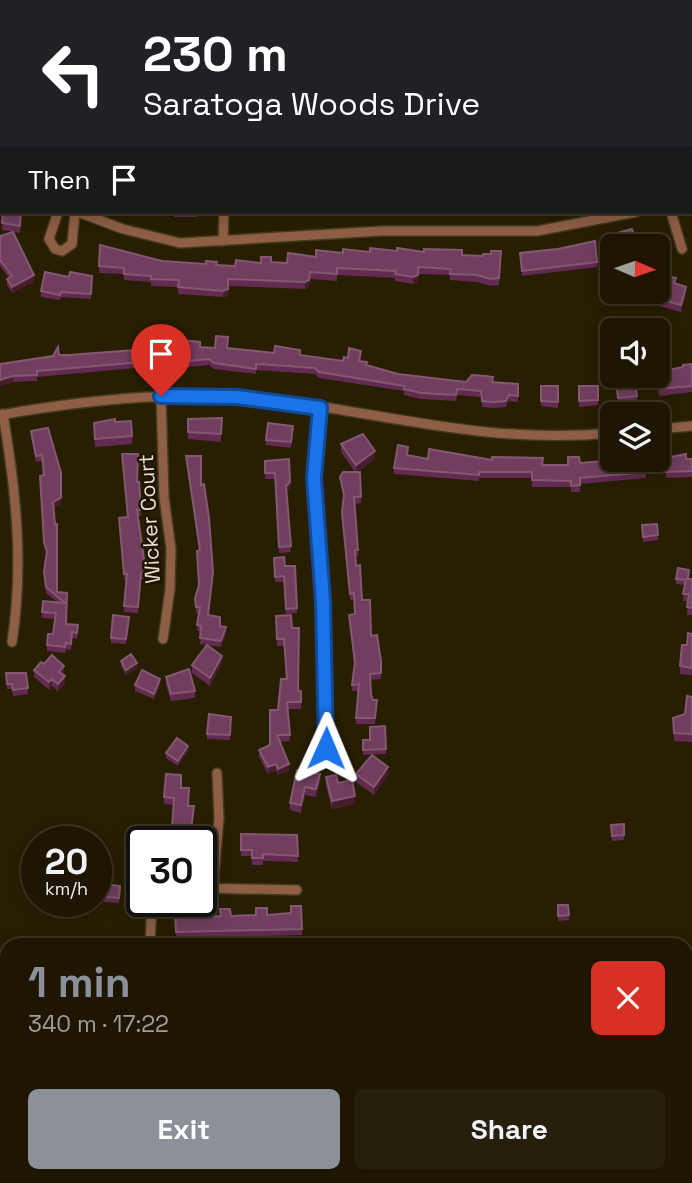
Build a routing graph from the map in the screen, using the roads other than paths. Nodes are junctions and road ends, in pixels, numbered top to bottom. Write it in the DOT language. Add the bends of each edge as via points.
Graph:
graph roads {
  1 [pos="57,214"];
  2 [pos="76,214"];
  3 [pos="82,214"];
  4 [pos="224,214"];
  5 [pos="626,214"];
  6 [pos="672,214"];
  7 [pos="223,241"];
  8 [pos="682,249"];
  9 [pos="161,396"];
  10 [pos="320,408"];
  11 [pos="1,414"];
  12 [pos="692,426"];
  13 [pos="670,428"];
  14 [pos="600,433"];
  15 [pos="163,639"];
  16 [pos="12,642"];
  17 [pos="326,748"];
  18 [pos="217,773"];
  19 [pos="217,841"];
  20 [pos="217,888"];
  21 [pos="297,890"];
  22 [pos="151,917"];
  23 [pos="150,938"];
  1 -- 2 [label="street" via="49,239 58,251 72,244"];
  3 -- 7 [label="street" via="180,243"];
  4 -- 7 [label="street"];
  5 -- 7 [label="street" via="537,231 382,231"];
  6 -- 8 [label="street"];
  9 -- 10 [label="street" via="237,397"];
  9 -- 11 [label="street"];
  9 -- 15 [label="street, Wicker Court" via="164,497 171,549"];
  10 -- 14 [label="street" via="507,436"];
  10 -- 17 [label="street" via="314,478 323,601"];
  11 -- 16 [label="street" via="14,480 19,545"];
  12 -- 13 [label="street"];
  18 -- 19 [label="street"];
  20 -- 21 [label="street"];
  22 -- 23 [label="street"];
}
